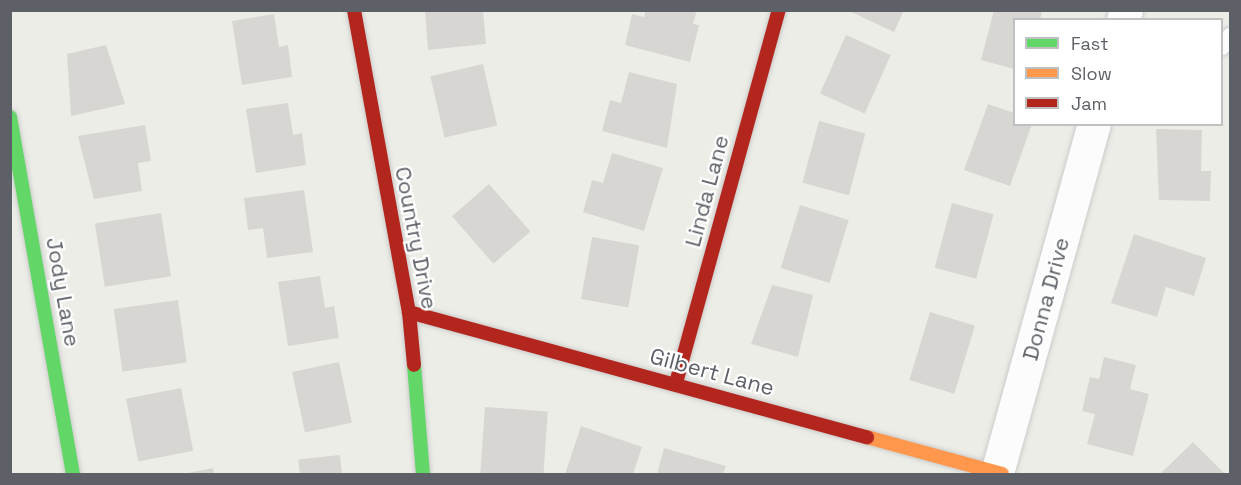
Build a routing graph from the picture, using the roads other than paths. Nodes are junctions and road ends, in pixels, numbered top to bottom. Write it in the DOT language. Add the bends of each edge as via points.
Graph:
graph roads {
  1 [pos="354,10"];
  2 [pos="779,10"];
  3 [pos="10,117"];
  4 [pos="1093,126"];
  5 [pos="409,312"];
  6 [pos="676,383"];
  7 [pos="73,474"];
  8 [pos="423,474"];
  9 [pos="1000,474"];
  1 -- 5 [label="street, Country Drive"];
  2 -- 6 [label="street, Linda Lane"];
  3 -- 7 [label="street, Jody Lane"];
  4 -- 9 [label="street, Donna Drive"];
  5 -- 6 [label="street, Gilbert Lane"];
  5 -- 8 [label="street, Country Drive"];
  6 -- 9 [label="street, Gilbert Lane"];
}
